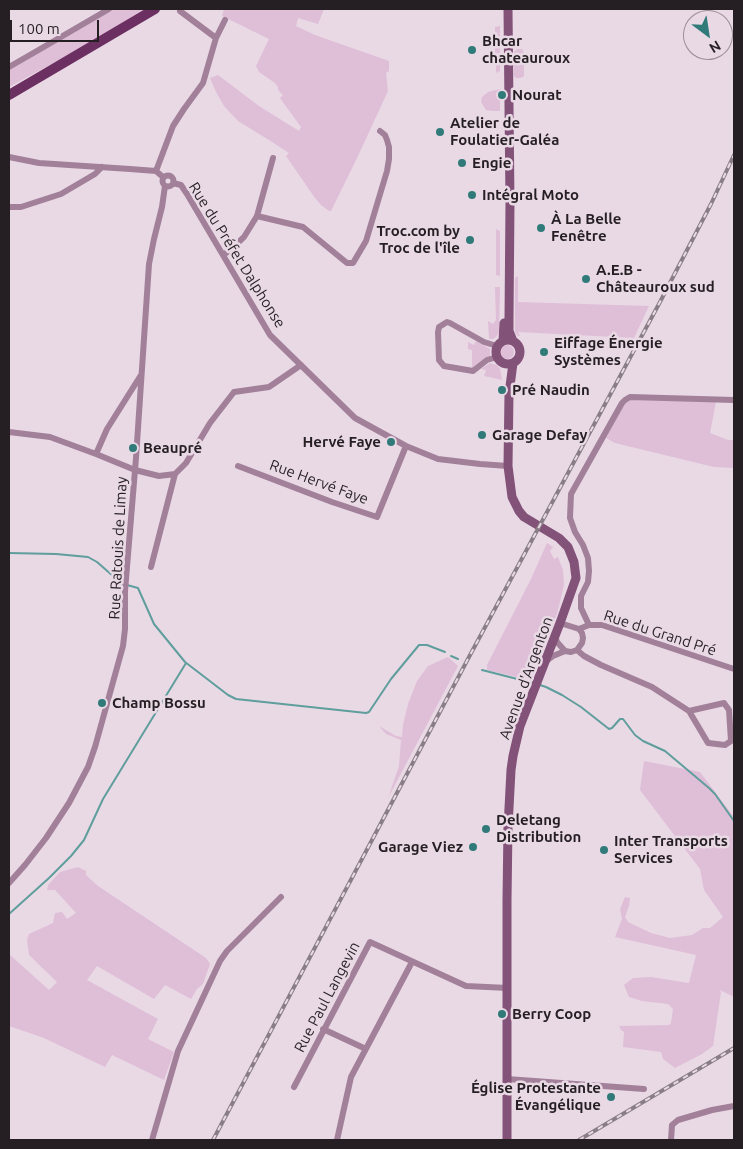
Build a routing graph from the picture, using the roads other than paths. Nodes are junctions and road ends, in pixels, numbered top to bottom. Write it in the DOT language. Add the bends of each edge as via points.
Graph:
graph roads {
  1 [pos="109,9"];
  2 [pos="155,9"];
  3 [pos="504,9"];
  4 [pos="508,9"];
  5 [pos="180,11"];
  6 [pos="225,20"];
  7 [pos="216,38"];
  8 [pos="9,67"];
  9 [pos="9,95"];
  10 [pos="380,131"];
  11 [pos="9,157"];
  12 [pos="273,158"];
  13 [pos="102,167"];
  14 [pos="156,172"];
  15 [pos="163,177"];
  16 [pos="173,183"];
  17 [pos="165,186"];
  18 [pos="9,207"];
  19 [pos="257,216"];
  20 [pos="223,255"];
  21 [pos="513,341"];
  22 [pos="500,343"];
  23 [pos="500,360"];
  24 [pos="513,363"];
  25 [pos="301,365"];
  26 [pos="141,374"];
  27 [pos="509,394"];
  28 [pos="734,400"];
  29 [pos="9,432"];
  30 [pos="406,446"];
  31 [pos="96,454"];
  32 [pos="238,466"];
  33 [pos="508,466"];
  34 [pos="135,470"];
  35 [pos="175,474"];
  36 [pos="151,567"];
  37 [pos="560,623"];
  38 [pos="589,625"];
  39 [pos="579,629"];
  40 [pos="555,636"];
  41 [pos="577,650"];
  42 [pos="565,651"];
  43 [pos="544,663"];
  44 [pos="734,670"];
  45 [pos="689,711"];
  46 [pos="9,883"];
  47 [pos="281,897"];
  48 [pos="412,962"];
  49 [pos="508,988"];
  50 [pos="323,1029"];
  51 [pos="366,1049"];
  52 [pos="507,1079"];
  53 [pos="294,1087"];
  54 [pos="644,1088"];
  55 [pos="734,1106"];
  56 [pos="152,1140"];
  57 [pos="337,1140"];
  58 [pos="507,1140"];
  59 [pos="671,1140"];
  1 -- 8 [label="street"];
  2 -- 9 [label="main road"];
  3 -- 22 [label="main road" via="505,243 504,322"];
  4 -- 21 [label="main road" via="509,330"];
  5 -- 7 [label="street"];
  6 -- 7 [label="street"];
  7 -- 14 [label="street" via="203,83 173,126"];
  10 -- 19 [label="street" via="387,140 387,172 364,245 352,263 303,227"];
  11 -- 13 [label="street" via="39,163"];
  12 -- 19 [label="street"];
  13 -- 14 [label="street"];
  13 -- 18 [label="street" via="62,194 21,208"];
  14 -- 15 [label="street"];
  15 -- 16 [label="street" via="172,176"];
  15 -- 17 [label="street"];
  16 -- 17 [label="street"];
  16 -- 20 [label="street, Rue du Préfet Dalphonse" via="181,186 187,194"];
  17 -- 26 [label="street, Rue Ratouis de Limay" via="149,264"];
  19 -- 20 [label="street" via="244,237"];
  20 -- 25 [label="street, Rue du Préfet Dalphonse" via="270,335"];
  21 -- 22 [label="main road"];
  21 -- 24 [label="main road" via="520,351"];
  22 -- 23 [label="main road" via="496,351"];
  22 -- 23 [label="street" via="484,342 447,322 439,327 439,360 444,366 473,371 486,360"];
  23 -- 24 [label="main road"];
  23 -- 27 [label="main road"];
  24 -- 27 [label="main road"];
  25 -- 30 [label="street, Rue du Préfet Dalphonse" via="355,418"];
  25 -- 35 [label="street" via="269,387 234,392 210,423 186,463"];
  26 -- 31 [label="street" via="107,429"];
  26 -- 34 [label="street, Rue Ratouis de Limay"];
  27 -- 33 [label="main road, Avenue d'Argenton"];
  28 -- 38 [label="street" via="630,397 622,403 571,494 570,518 588,558 588,582 581,596 581,608"];
  29 -- 31 [label="street" via="50,437"];
  30 -- 32 [label="street, Rue Hervé Faye" via="377,516"];
  30 -- 33 [label="street, Rue du Préfet Dalphonse" via="438,459"];
  31 -- 34 [label="street"];
  33 -- 37 [label="main road, Avenue d'Argenton" via="512,497 519,511 559,538 574,562 576,578"];
  34 -- 35 [label="street" via="159,476"];
  34 -- 46 [label="street, Rue Ratouis de Limay" via="123,646 95,747 69,803 26,865"];
  35 -- 36 [label="street"];
  37 -- 39 [label="street"];
  37 -- 40 [label="main road, Avenue d'Argenton"];
  38 -- 39 [label="street, Rue du Grand Pré"];
  38 -- 44 [label="street, Rue du Grand Pré" via="602,624"];
  39 -- 41 [label="street" via="583,638"];
  40 -- 42 [label="street"];
  40 -- 43 [label="main road, Avenue d'Argenton"];
  41 -- 42 [label="street"];
  41 -- 45 [label="street" via="601,665 652,687"];
  42 -- 43 [label="street"];
  43 -- 49 [label="main road, Avenue d'Argenton" via="520,726 511,770"];
  45 -- 45 [label="street" via="708,743 725,745 731,741 729,710 724,703"];
  47 -- 56 [label="street" via="220,961 178,1051"];
  48 -- 49 [label="street, Rue Paul Langevin" via="466,986"];
  48 -- 50 [label="street, Rue Paul Langevin" via="370,942"];
  48 -- 51 [label="street"];
  49 -- 52 [label="main road, Avenue d'Argenton"];
  50 -- 51 [label="street"];
  50 -- 53 [label="street, Rue Paul Langevin"];
  51 -- 57 [label="street" via="351,1077"];
  52 -- 54 [label="street"];
  52 -- 58 [label="main road, Avenue d'Argenton"];
  55 -- 59 [label="street" via="678,1120 672,1125"];
}
